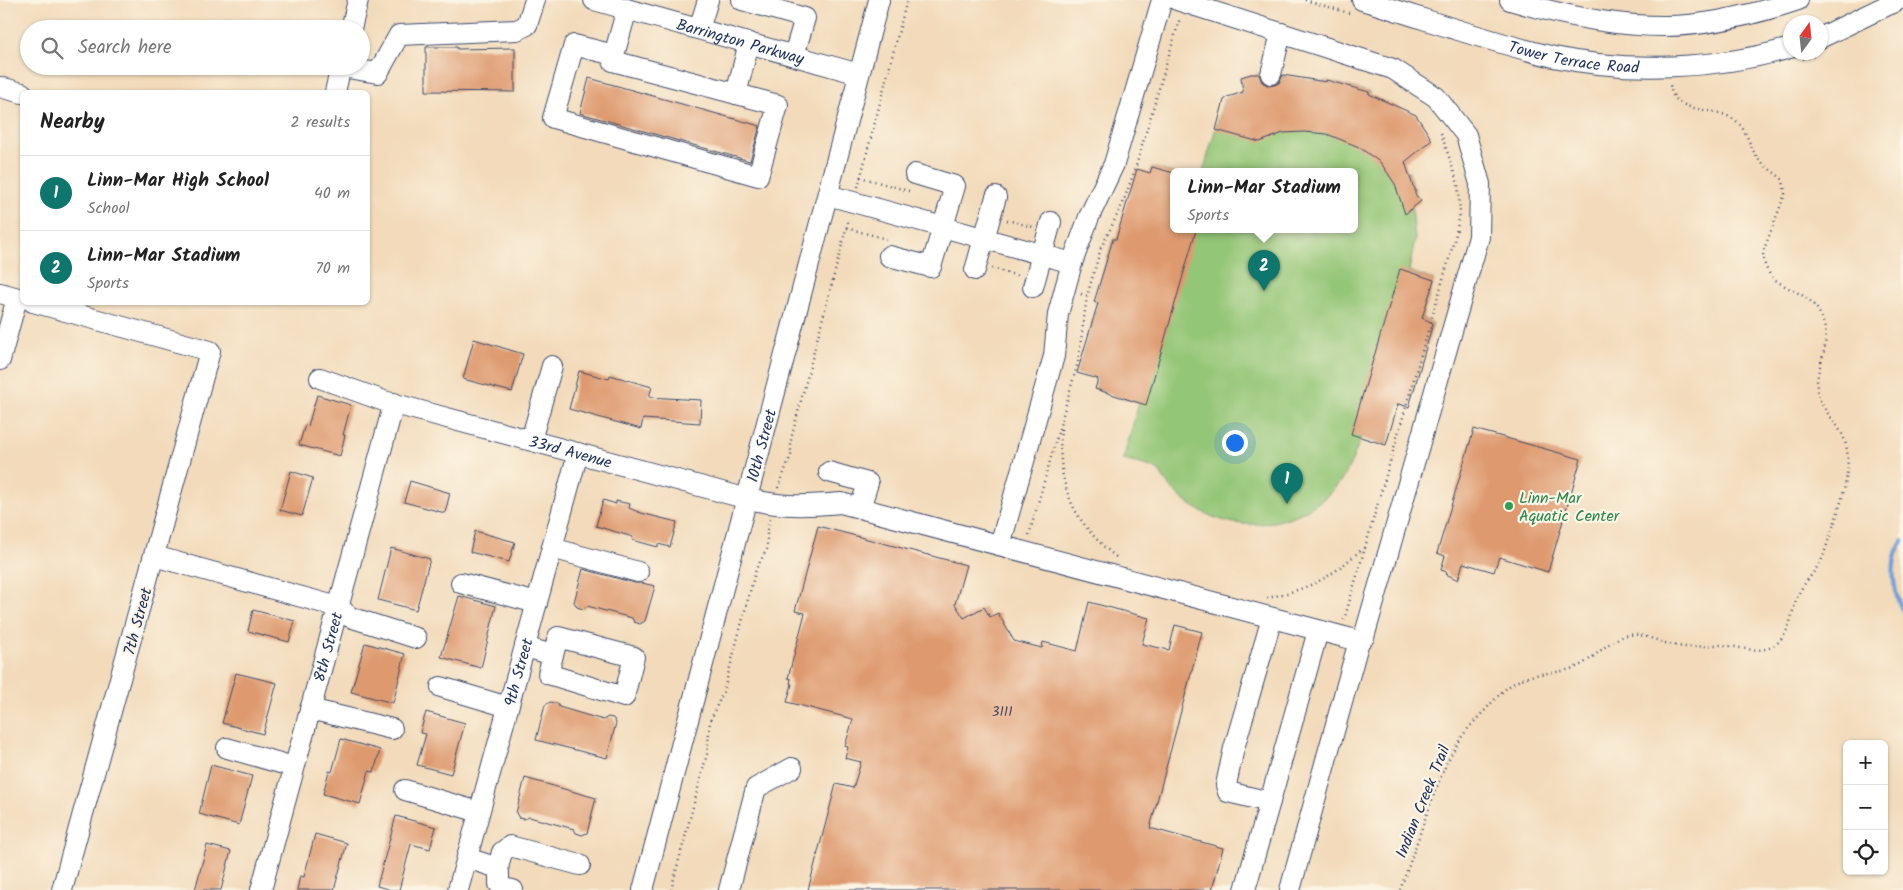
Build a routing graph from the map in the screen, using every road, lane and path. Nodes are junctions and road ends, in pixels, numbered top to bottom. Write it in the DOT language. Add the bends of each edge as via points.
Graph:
graph roads {
  1 [pos="358,0"];
  2 [pos="535,0"];
  3 [pos="594,0"];
  4 [pos="708,0"];
  5 [pos="742,0"];
  6 [pos="879,0"];
  7 [pos="907,0"];
  8 [pos="1162,0"];
  9 [pos="1362,0"];
  10 [pos="1510,0"];
  11 [pos="1798,0"];
  12 [pos="1898,0"];
  13 [pos="1179,6"];
  14 [pos="627,9"];
  15 [pos="353,20"];
  16 [pos="699,29"];
  17 [pos="1281,33"];
  18 [pos="1828,34"];
  19 [pos="749,43"];
  20 [pos="1783,50"];
  21 [pos="614,55"];
  22 [pos="794,55"];
  23 [pos="370,71"];
  24 [pos="859,74"];
  25 [pos="1271,74"];
  26 [pos="339,75"];
  27 [pos="1670,82"];
  28 [pos="0,87"];
  29 [pos="335,90"];
  30 [pos="20,92"];
  31 [pos="736,94"];
  32 [pos="1439,126"];
  33 [pos="860,177"];
  34 [pos="914,184"];
  35 [pos="828,195"];
  36 [pos="996,197"];
  37 [pos="854,202"];
  38 [pos="1000,218"];
  39 [pos="1046,226"];
  40 [pos="943,227"];
  41 [pos="984,238"];
  42 [pos="1095,246"];
  43 [pos="1101,248"];
  44 [pos="1042,254"];
  45 [pos="889,256"];
  46 [pos="1072,263"];
  47 [pos="980,268"];
  48 [pos="1026,282"];
  49 [pos="1074,292"];
  50 [pos="1087,296"];
  51 [pos="18,298"];
  52 [pos="43,305"];
  53 [pos="0,360"];
  54 [pos="552,366"];
  55 [pos="320,378"];
  56 [pos="394,403"];
  57 [pos="1062,422"];
  58 [pos="531,440"];
  59 [pos="578,453"];
  60 [pos="829,472"];
  61 [pos="748,499"];
  62 [pos="774,505"];
  63 [pos="860,508"];
  64 [pos="1027,543"];
  65 [pos="1000,545"];
  66 [pos="1366,546"];
  67 [pos="552,548"];
  68 [pos="154,556"];
  69 [pos="1121,561"];
  70 [pos="638,572"];
  71 [pos="461,583"];
  72 [pos="1264,598"];
  73 [pos="537,603"];
  74 [pos="338,607"];
  75 [pos="1272,618"];
  76 [pos="1342,628"];
  77 [pos="1318,630"];
  78 [pos="416,638"];
  79 [pos="1359,642"];
  80 [pos="525,647"];
  81 [pos="553,655"];
  82 [pos="441,687"];
  83 [pos="508,708"];
  84 [pos="310,709"];
  85 [pos="392,729"];
  86 [pos="227,748"];
  87 [pos="294,767"];
  88 [pos="792,768"];
  89 [pos="405,790"];
  90 [pos="1270,802"];
  91 [pos="479,812"];
  92 [pos="467,858"];
  93 [pos="580,865"];
  94 [pos="498,868"];
  95 [pos="62,890"];
  96 [pos="261,890"];
  97 [pos="458,890"];
  98 [pos="512,890"];
  99 [pos="643,890"];
  100 [pos="671,890"];
  101 [pos="730,890"];
  102 [pos="1245,890"];
  103 [pos="1290,890"];
  104 [pos="1400,890"];
  1 -- 15 [label="street"];
  2 -- 23 [label="street" via="527,25 517,30 398,35 378,73"];
  3 -- 14 [label="street, Barrington Parkway"];
  4 -- 16 [label="street"];
  5 -- 22 [label="street" via="805,18"];
  6 -- 24 [label="street, 10th Street"];
  7 -- 33 [label="path"];
  8 -- 46 [label="street" via="1114,164"];
  9 -- 20 [label="street, Tower Terrace Road" via="1518,47 1586,62 1690,66"];
  10 -- 11 [label="street" via="1590,20 1665,26 1717,21 1766,11"];
  12 -- 18 [label="street"];
  13 -- 17 [label="street"];
  13 -- 43 [label="path" via="1136,166 1123,203"];
  14 -- 16 [label="street, Barrington Parkway"];
  14 -- 21 [label="street"];
  16 -- 19 [label="street, Barrington Parkway"];
  17 -- 25 [label="street"];
  17 -- 79 [label="street" via="1393,69 1436,97 1466,135 1480,184 1479,237 1364,637"];
  19 -- 22 [label="street, Barrington Parkway"];
  19 -- 31 [label="street"];
  21 -- 31 [label="street" via="613,61"];
  21 -- 31 [label="street" via="574,45 553,118 758,176 778,105"];
  22 -- 24 [label="street, Barrington Parkway"];
  24 -- 35 [label="street, 10th Street"];
  26 -- 29 [label="street"];
  27 -- 104 [label="path, Indian Creek Trail" via="1670,92 1675,101 1721,113 1736,122 1759,160 1783,180 1785,194 1764,252 1766,270 1818,311 1826,337 1817,392 1844,438 1847,452 1847,476 1823,557 1799,593 1790,623 1774,645 1762,649 1720,645 1690,648 1625,635 1610,642 1588,662 1563,672 1537,674 1518,680 1504,690 1458,742 1438,783"];
  28 -- 30 [label="street"];
  32 -- 66 [label="path" via="1458,184 1460,213"];
  33 -- 34 [label="path"];
  33 -- 37 [label="path"];
  34 -- 40 [label="street" via="955,186"];
  35 -- 37 [label="street"];
  35 -- 61 [label="street, 10th Street"];
  36 -- 41 [label="street"];
  37 -- 40 [label="street"];
  37 -- 62 [label="path" via="791,439 791,455"];
  38 -- 39 [label="path"];
  39 -- 44 [label="street"];
  40 -- 41 [label="street"];
  40 -- 45 [label="street" via="931,267"];
  41 -- 44 [label="street"];
  41 -- 47 [label="street"];
  42 -- 43 [label="path"];
  43 -- 50 [label="path"];
  44 -- 46 [label="street"];
  44 -- 48 [label="street"];
  46 -- 65 [label="street" via="1058,314 1054,356"];
  47 -- 48 [label="path"];
  49 -- 50 [label="path"];
  50 -- 57 [label="path" via="1078,362"];
  51 -- 53 [label="street"];
  52 -- 68 [label="street, 7th Street" via="210,351"];
  54 -- 58 [label="street"];
  55 -- 56 [label="street, 33rd Avenue"];
  56 -- 58 [label="street, 33rd Avenue"];
  56 -- 74 [label="street, 8th Street"];
  57 -- 64 [label="path"];
  57 -- 69 [label="path" via="1062,471 1073,507 1101,544"];
  58 -- 59 [label="street, 33rd Avenue"];
  59 -- 61 [label="street, 33rd Avenue"];
  59 -- 67 [label="street, 9th Street"];
  60 -- 63 [label="street" via="868,483"];
  61 -- 62 [label="street, 33rd Avenue"];
  61 -- 99 [label="street, 10th Street"];
  62 -- 63 [label="street, 33rd Avenue" via="841,503"];
  62 -- 100 [label="path" via="767,530 767,549 756,569 724,690 710,721 707,754"];
  63 -- 65 [label="street, 33rd Avenue"];
  65 -- 75 [label="street, 33rd Avenue"];
  66 -- 72 [label="path" via="1333,573 1308,586"];
  66 -- 76 [label="path"];
  67 -- 70 [label="street"];
  67 -- 73 [label="street, 9th Street"];
  68 -- 74 [label="street"];
  68 -- 95 [label="street, 7th Street"];
  71 -- 73 [label="street"];
  73 -- 80 [label="street, 9th Street"];
  74 -- 78 [label="street" via="350,617"];
  74 -- 84 [label="street, 8th Street"];
  75 -- 77 [label="street, 33rd Avenue"];
  75 -- 90 [label="street" via="1226,785 1228,792"];
  77 -- 79 [label="street, 33rd Avenue"];
  77 -- 90 [label="street"];
  79 -- 103 [label="street"];
  80 -- 81 [label="street"];
  80 -- 83 [label="street, 9th Street"];
  82 -- 83 [label="street"];
  83 -- 91 [label="street, 9th Street"];
  84 -- 85 [label="street"];
  84 -- 87 [label="street, 8th Street"];
  86 -- 87 [label="street"];
  87 -- 96 [label="street, 8th Street"];
  88 -- 101 [label="street" via="756,788"];
  89 -- 91 [label="street"];
  90 -- 102 [label="street"];
  91 -- 92 [label="street, 9th Street"];
  92 -- 94 [label="street"];
  92 -- 97 [label="street, 9th Street"];
  93 -- 94 [label="street" via="510,846 502,852"];
  94 -- 98 [label="street" via="498,884"];
}
